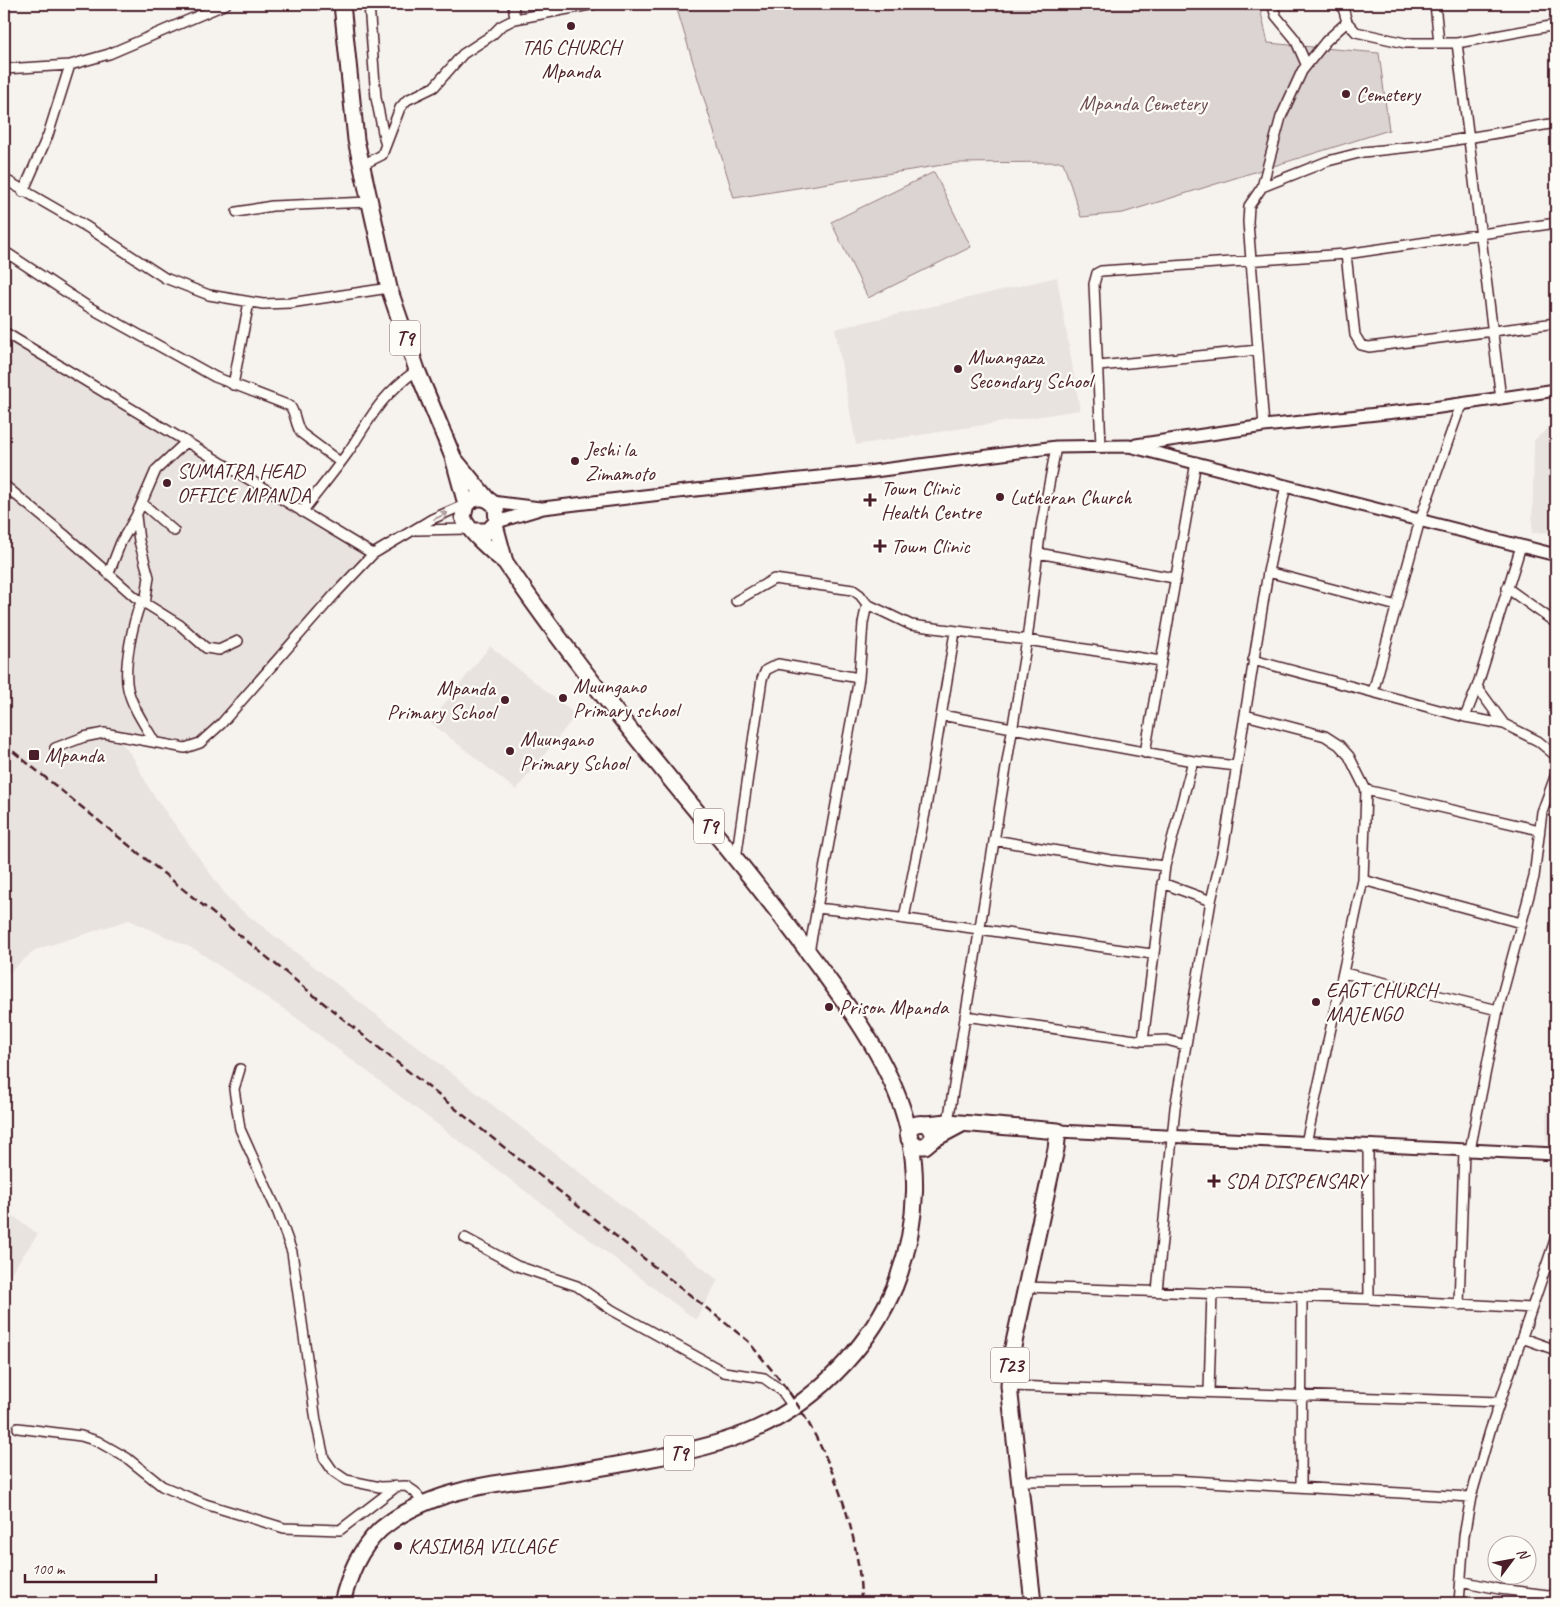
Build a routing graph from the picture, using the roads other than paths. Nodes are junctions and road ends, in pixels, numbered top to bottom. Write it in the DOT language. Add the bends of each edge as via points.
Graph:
graph roads {
  1 [pos="226,4"];
  2 [pos="342,4"];
  3 [pos="369,4"];
  4 [pos="513,4"];
  5 [pos="595,4"];
  6 [pos="1272,4"];
  7 [pos="1342,4"];
  8 [pos="1435,4"];
  9 [pos="515,19"];
  10 [pos="1346,22"];
  11 [pos="1556,25"];
  12 [pos="1458,42"];
  13 [pos="1439,43"];
  14 [pos="1306,64"];
  15 [pos="70,65"];
  16 [pos="4,68"];
  17 [pos="1556,123"];
  18 [pos="1469,137"];
  19 [pos="385,145"];
  20 [pos="362,165"];
  21 [pos="4,179"];
  22 [pos="1262,187"];
  23 [pos="23,192"];
  24 [pos="369,202"];
  25 [pos="237,212"];
  26 [pos="1556,223"];
  27 [pos="1481,234"];
  28 [pos="4,252"];
  29 [pos="1346,254"];
  30 [pos="1251,262"];
  31 [pos="389,288"];
  32 [pos="249,302"];
  33 [pos="1556,323"];
  34 [pos="1492,331"];
  35 [pos="4,332"];
  36 [pos="1258,350"];
  37 [pos="1099,366"];
  38 [pos="417,370"];
  39 [pos="233,385"];
  40 [pos="1556,390"];
  41 [pos="1501,399"];
  42 [pos="1462,407"];
  43 [pos="1264,426"];
  44 [pos="186,442"];
  45 [pos="1101,446"];
  46 [pos="1129,446"];
  47 [pos="1056,447"];
  48 [pos="453,457"];
  49 [pos="340,462"];
  50 [pos="1196,462"];
  51 [pos="1286,484"];
  52 [pos="4,485"];
  53 [pos="489,500"];
  54 [pos="142,503"];
  55 [pos="466,504"];
  56 [pos="543,508"];
  57 [pos="302,512"];
  58 [pos="136,516"];
  59 [pos="1420,520"];
  60 [pos="496,523"];
  61 [pos="417,530"];
  62 [pos="472,530"];
  63 [pos="174,531"];
  64 [pos="1521,546"];
  65 [pos="373,554"];
  66 [pos="1038,554"];
  67 [pos="1556,555"];
  68 [pos="505,562"];
  69 [pos="1268,572"];
  70 [pos="109,573"];
  71 [pos="1174,578"];
  72 [pos="1507,588"];
  73 [pos="736,601"];
  74 [pos="143,603"];
  75 [pos="867,604"];
  76 [pos="1397,606"];
  77 [pos="1556,624"];
  78 [pos="955,632"];
  79 [pos="1026,640"];
  80 [pos="238,641"];
  81 [pos="1253,660"];
  82 [pos="1161,661"];
  83 [pos="859,678"];
  84 [pos="1477,688"];
  85 [pos="1373,692"];
  86 [pos="941,714"];
  87 [pos="1245,715"];
  88 [pos="1465,717"];
  89 [pos="1504,724"];
  90 [pos="1012,728"];
  91 [pos="154,741"];
  92 [pos="55,748"];
  93 [pos="1145,753"];
  94 [pos="1556,756"];
  95 [pos="1193,762"];
  96 [pos="1237,766"];
  97 [pos="1556,774"];
  98 [pos="1366,790"];
  99 [pos="1539,830"];
  100 [pos="994,840"];
  101 [pos="736,859"];
  102 [pos="1165,866"];
  103 [pos="1363,880"];
  104 [pos="1162,883"];
  105 [pos="1211,902"];
  106 [pos="817,908"];
  107 [pos="904,918"];
  108 [pos="1522,923"];
  109 [pos="979,930"];
  110 [pos="809,952"];
  111 [pos="1153,954"];
  112 [pos="1344,973"];
  113 [pos="1498,1010"];
  114 [pos="965,1016"];
  115 [pos="1143,1041"];
  116 [pos="1185,1045"];
  117 [pos="240,1069"];
  118 [pos="899,1099"];
  119 [pos="923,1123"];
  120 [pos="955,1123"];
  121 [pos="1058,1131"];
  122 [pos="909,1137"];
  123 [pos="1171,1137"];
  124 [pos="930,1142"];
  125 [pos="1306,1142"];
  126 [pos="1368,1146"];
  127 [pos="1467,1150"];
  128 [pos="1556,1154"];
  129 [pos="916,1179"];
  130 [pos="1556,1237"];
  131 [pos="465,1238"];
  132 [pos="1547,1266"];
  133 [pos="1556,1269"];
  134 [pos="1026,1287"];
  135 [pos="1158,1291"];
  136 [pos="1212,1293"];
  137 [pos="1302,1298"];
  138 [pos="1369,1299"];
  139 [pos="1459,1305"];
  140 [pos="1532,1308"];
  141 [pos="1522,1338"];
  142 [pos="1556,1350"];
  143 [pos="1009,1386"];
  144 [pos="1209,1391"];
  145 [pos="1303,1396"];
  146 [pos="1500,1402"];
  147 [pos="795,1408"];
  148 [pos="18,1428"];
  149 [pos="1019,1481"];
  150 [pos="1301,1486"];
  151 [pos="396,1487"];
  152 [pos="1471,1497"];
  153 [pos="423,1503"];
  154 [pos="1461,1581"];
  155 [pos="1556,1596"];
  156 [pos="342,1603"];
  157 [pos="1033,1603"];
  158 [pos="1459,1603"];
  1 -- 15 [label="street" via="124,49"];
  2 -- 20 [label="main road, T9" via="350,93"];
  3 -- 19 [label="street" via="376,98"];
  4 -- 9 [label="street"];
  5 -- 9 [label="street"];
  6 -- 14 [label="street" via="1276,16 1295,39"];
  7 -- 10 [label="street"];
  8 -- 13 [label="street"];
  9 -- 19 [label="street" via="463,54 434,87 407,100 395,115"];
  10 -- 13 [label="street" via="1356,32 1376,37 1405,43"];
  10 -- 14 [label="street"];
  11 -- 12 [label="street"];
  12 -- 13 [label="street"];
  12 -- 18 [label="street"];
  14 -- 22 [label="street" via="1281,117"];
  15 -- 16 [label="street"];
  15 -- 23 [label="street" via="48,135"];
  17 -- 18 [label="street"];
  18 -- 22 [label="street" via="1347,155"];
  18 -- 27 [label="street"];
  19 -- 20 [label="street" via="382,155"];
  20 -- 24 [label="main road, T9"];
  21 -- 23 [label="street"];
  22 -- 30 [label="street" via="1249,206"];
  23 -- 32 [label="street" via="165,278 209,295"];
  24 -- 25 [label="street" via="272,206"];
  24 -- 31 [label="main road, T9"];
  26 -- 27 [label="street"];
  27 -- 29 [label="street"];
  27 -- 34 [label="street"];
  28 -- 39 [label="street" via="87,306"];
  29 -- 30 [label="street"];
  29 -- 34 [label="street" via="1355,335 1361,345"];
  30 -- 36 [label="street"];
  30 -- 37 [label="street" via="1104,270 1097,274 1095,302"];
  31 -- 32 [label="street" via="290,303"];
  31 -- 38 [label="main road, T9"];
  32 -- 39 [label="street"];
  33 -- 34 [label="street"];
  34 -- 41 [label="street"];
  35 -- 44 [label="street"];
  36 -- 37 [label="street"];
  36 -- 43 [label="street"];
  37 -- 45 [label="street"];
  38 -- 48 [label="main road, T9"];
  38 -- 49 [label="street" via="385,396"];
  39 -- 49 [label="street" via="290,406 301,433"];
  40 -- 41 [label="street"];
  41 -- 43 [label="street"];
  42 -- 59 [label="street"];
  43 -- 46 [label="street"];
  44 -- 54 [label="street" via="156,470"];
  44 -- 57 [label="street"];
  45 -- 46 [label="street"];
  45 -- 47 [label="street"];
  46 -- 50 [label="street"];
  47 -- 56 [label="street" via="867,472"];
  47 -- 66 [label="street"];
  48 -- 53 [label="main road, T9"];
  48 -- 55 [label="main road, T9"];
  49 -- 57 [label="street"];
  50 -- 51 [label="street"];
  50 -- 71 [label="street"];
  51 -- 59 [label="street"];
  51 -- 69 [label="street"];
  52 -- 70 [label="street"];
  53 -- 55 [label="main road" via="472,500"];
  53 -- 56 [label="street"];
  53 -- 60 [label="main road, T9" via="496,508"];
  54 -- 58 [label="street"];
  54 -- 63 [label="street"];
  61 -- 55 [label="street, one-way"];
  55 -- 62 [label="main road, T9" via="463,517"];
  56 -- 60 [label="street"];
  57 -- 65 [label="street"];
  58 -- 70 [label="street"];
  58 -- 74 [label="street" via="149,577"];
  59 -- 64 [label="street"];
  59 -- 76 [label="street"];
  60 -- 62 [label="main road" via="488,531"];
  60 -- 68 [label="main road, T9"];
  61 -- 62 [label="street"];
  61 -- 65 [label="street"];
  62 -- 68 [label="main road, T9" via="489,550"];
  64 -- 67 [label="street"];
  64 -- 72 [label="street"];
  65 -- 91 [label="street" via="221,724 200,743 185,748"];
  66 -- 71 [label="street"];
  66 -- 79 [label="street"];
  68 -- 101 [label="main road, T9" via="586,674"];
  69 -- 76 [label="street"];
  69 -- 81 [label="street"];
  70 -- 74 [label="street"];
  71 -- 82 [label="street"];
  72 -- 77 [label="street"];
  72 -- 84 [label="street"];
  73 -- 75 [label="street" via="767,582 783,579 853,590"];
  74 -- 80 [label="street" via="180,625 206,648 219,650"];
  74 -- 91 [label="street" via="134,621 126,676 128,691"];
  75 -- 78 [label="street" via="911,625"];
  75 -- 83 [label="street"];
  76 -- 85 [label="street"];
  78 -- 79 [label="street"];
  78 -- 86 [label="street"];
  79 -- 82 [label="street"];
  79 -- 90 [label="street"];
  81 -- 85 [label="street"];
  81 -- 87 [label="street"];
  82 -- 93 [label="street"];
  83 -- 101 [label="street" via="778,664 766,670 762,679"];
  83 -- 106 [label="street"];
  84 -- 88 [label="street"];
  84 -- 89 [label="street"];
  85 -- 88 [label="street"];
  86 -- 90 [label="street"];
  86 -- 107 [label="street" via="926,813"];
  87 -- 96 [label="street"];
  87 -- 98 [label="street" via="1325,736 1348,756"];
  88 -- 89 [label="street"];
  89 -- 94 [label="street" via="1538,741"];
  90 -- 93 [label="street"];
  90 -- 100 [label="street"];
  91 -- 92 [label="street" via="104,733"];
  93 -- 95 [label="street"];
  95 -- 96 [label="street"];
  95 -- 102 [label="street"];
  96 -- 105 [label="street"];
  97 -- 99 [label="street"];
  98 -- 99 [label="street"];
  98 -- 103 [label="street"];
  99 -- 108 [label="street" via="1534,877"];
  100 -- 102 [label="street"];
  100 -- 109 [label="street"];
  101 -- 110 [label="main road, T9"];
  102 -- 104 [label="street"];
  103 -- 108 [label="street"];
  103 -- 112 [label="street"];
  104 -- 105 [label="street"];
  104 -- 111 [label="street"];
  105 -- 116 [label="street"];
  106 -- 107 [label="street"];
  106 -- 110 [label="street"];
  107 -- 109 [label="street"];
  108 -- 113 [label="street"];
  109 -- 111 [label="street"];
  109 -- 114 [label="street"];
  110 -- 118 [label="main road, T9" via="859,1021"];
  111 -- 115 [label="street"];
  112 -- 113 [label="street"];
  112 -- 125 [label="street"];
  113 -- 127 [label="street"];
  114 -- 115 [label="street"];
  114 -- 120 [label="street"];
  115 -- 116 [label="street" via="1167,1040"];
  116 -- 123 [label="street"];
  117 -- 151 [label="street" via="234,1089 240,1129 292,1252 324,1458 333,1471 346,1480"];
  118 -- 119 [label="main road, T9"];
  118 -- 122 [label="main road, T9"];
  119 -- 120 [label="main road"];
  119 -- 122 [label="main road" via="914,1124"];
  119 -- 124 [label="main road, T9" via="932,1131"];
  120 -- 121 [label="main road"];
  120 -- 124 [label="main road"];
  121 -- 123 [label="street"];
  121 -- 134 [label="main road, T23"];
  122 -- 124 [label="main road" via="917,1146"];
  122 -- 129 [label="main road, T9"];
  123 -- 125 [label="street"];
  123 -- 135 [label="street"];
  124 -- 129 [label="main road, T9"];
  125 -- 126 [label="street"];
  126 -- 127 [label="street"];
  126 -- 138 [label="street"];
  127 -- 128 [label="street"];
  127 -- 139 [label="street"];
  129 -- 147 [label="main road, T9" via="905,1256 880,1318 837,1372"];
  130 -- 132 [label="street"];
  131 -- 147 [label="street" via="517,1266 577,1286 612,1310 720,1369 764,1378 782,1391"];
  132 -- 133 [label="street"];
  132 -- 140 [label="street"];
  134 -- 135 [label="street"];
  134 -- 143 [label="main road, T23" via="1011,1356"];
  135 -- 136 [label="street"];
  136 -- 137 [label="street"];
  136 -- 144 [label="street"];
  137 -- 138 [label="street"];
  137 -- 145 [label="street"];
  138 -- 139 [label="street"];
  139 -- 140 [label="street"];
  140 -- 141 [label="street"];
  141 -- 142 [label="street"];
  141 -- 146 [label="street"];
  143 -- 144 [label="street"];
  143 -- 149 [label="main road, T23"];
  144 -- 145 [label="street"];
  145 -- 146 [label="street"];
  145 -- 150 [label="street"];
  146 -- 152 [label="street"];
  147 -- 153 [label="main road, T9" via="745,1435 702,1449 512,1481"];
  148 -- 151 [label="street" via="81,1436 97,1442 112,1448 162,1486 182,1496 284,1528 340,1530"];
  149 -- 150 [label="street" via="1173,1480"];
  149 -- 157 [label="main road, T23"];
  150 -- 152 [label="street"];
  151 -- 153 [label="street" via="410,1488"];
  152 -- 154 [label="street"];
  153 -- 156 [label="main road, T9" via="379,1531 367,1545 353,1568"];
  154 -- 155 [label="street"];
  154 -- 158 [label="street"];
}
